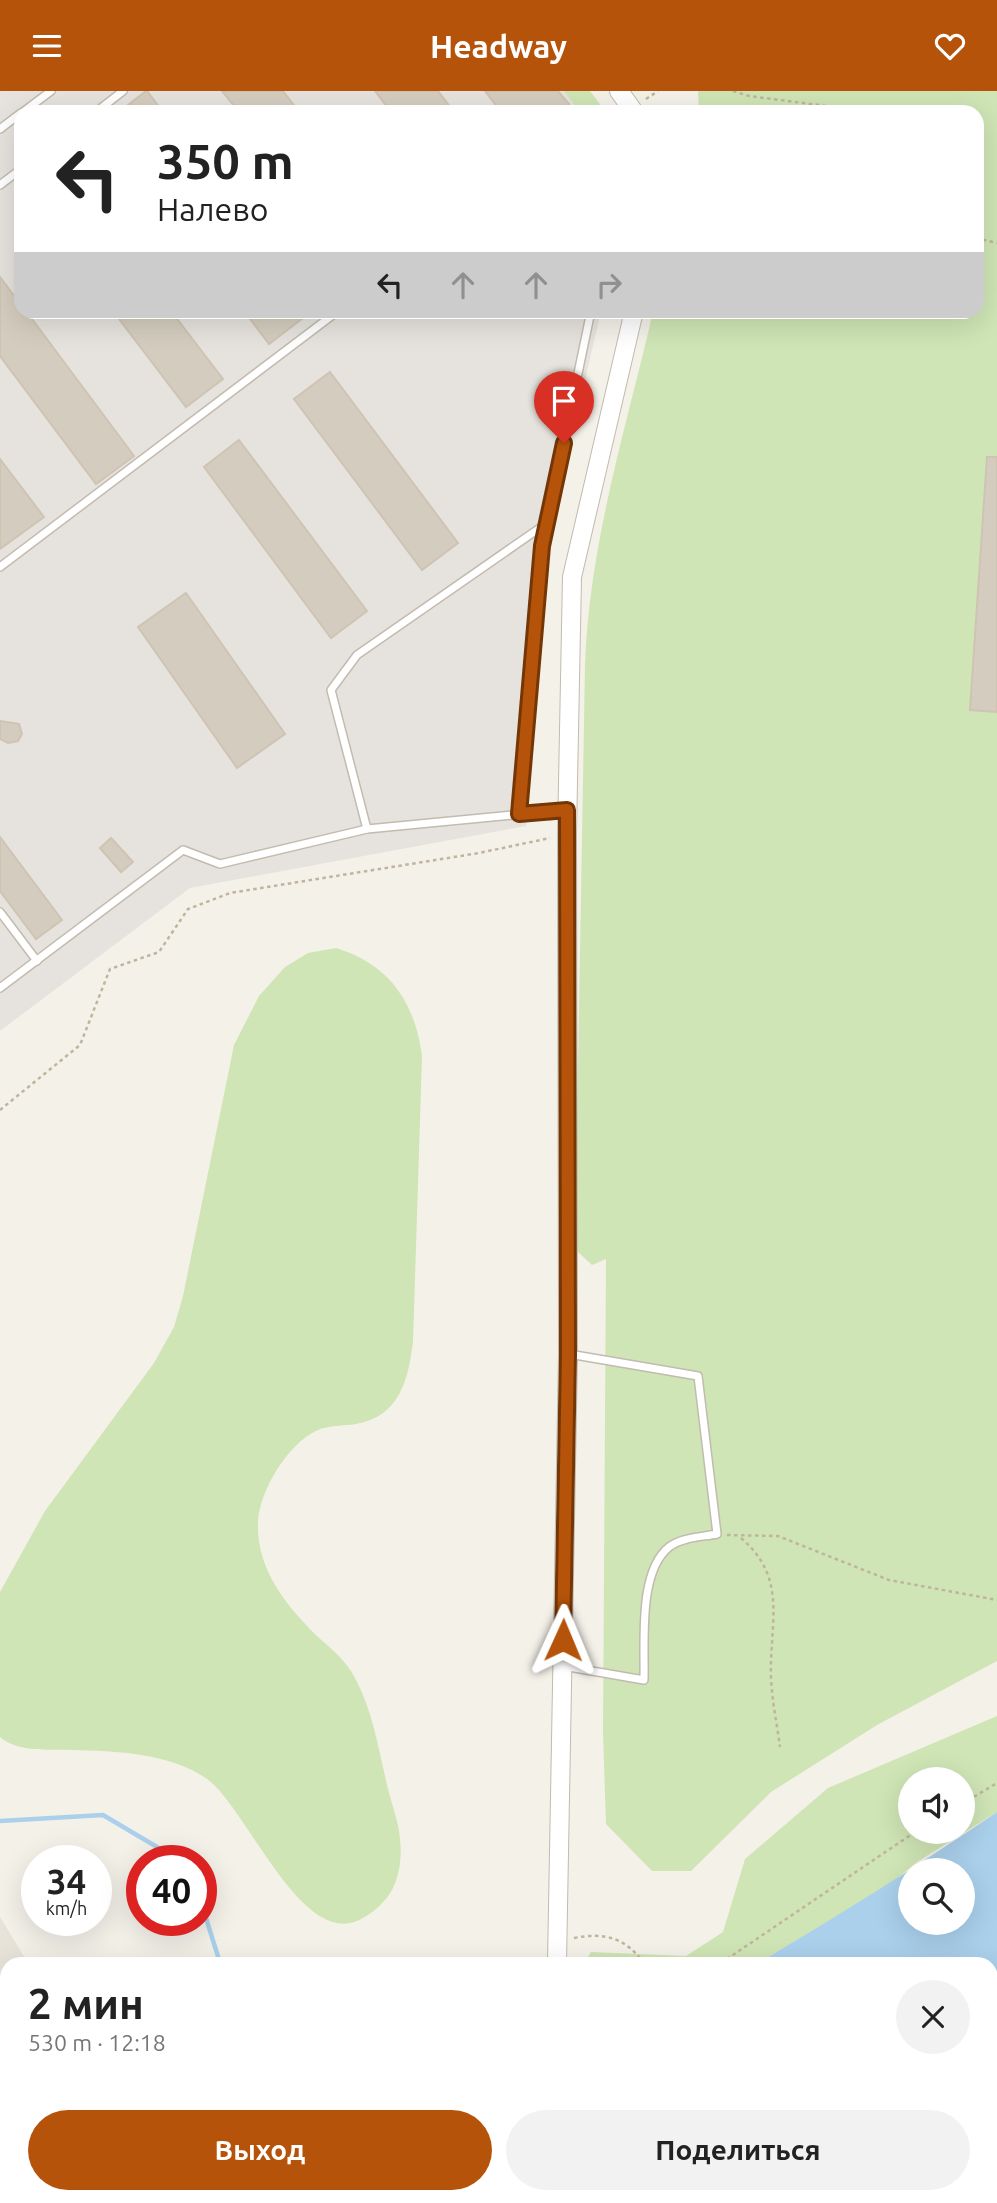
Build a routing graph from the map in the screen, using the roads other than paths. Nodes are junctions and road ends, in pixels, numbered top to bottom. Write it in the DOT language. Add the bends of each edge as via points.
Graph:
graph roads {
  1 [pos="51,91"];
  2 [pos="123,91"];
  3 [pos="33,105"];
  4 [pos="105,105"];
  5 [pos="14,174"];
  6 [pos="0,185"];
  7 [pos="327,319"];
  8 [pos="589,319"];
  9 [pos="632,319"];
  10 [pos="547,522"];
  11 [pos="0,567"];
  12 [pos="567,810"];
  13 [pos="519,814"];
  14 [pos="367,829"];
  15 [pos="0,912"];
  16 [pos="37,961"];
  17 [pos="0,989"];
  18 [pos="568,1354"];
  19 [pos="563,1666"];
  20 [pos="557,1957"];
  1 -- 3 [label="lane"];
  2 -- 4 [label="lane"];
  5 -- 6 [label="lane"];
  7 -- 11 [label="lane"];
  8 -- 10 [label="lane"];
  9 -- 12 [label="street" via="572,577"];
  10 -- 13 [label="lane"];
  10 -- 14 [label="lane" via="357,655 331,690"];
  12 -- 13 [label="lane"];
  12 -- 18 [label="street"];
  13 -- 14 [label="lane"];
  14 -- 16 [label="lane" via="220,864 183,850"];
  15 -- 16 [label="lane"];
  16 -- 17 [label="lane"];
  18 -- 19 [label="street"];
  18 -- 19 [label="lane" via="698,1376 717,1534 686,1539 668,1548 648,1579 643,1679"];
  19 -- 20 [label="street"];
}
